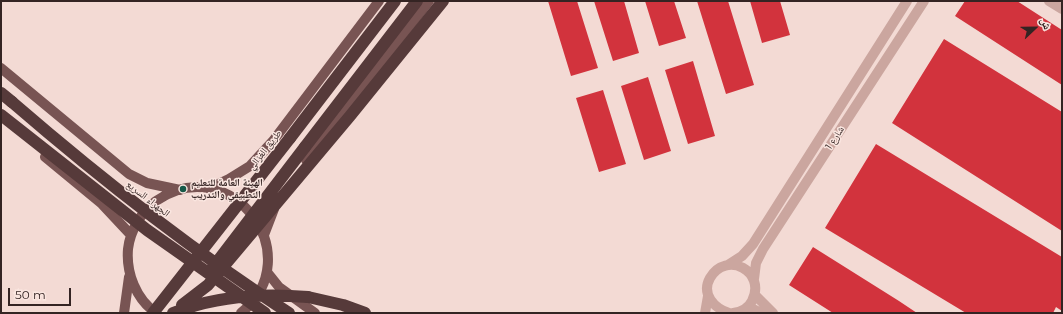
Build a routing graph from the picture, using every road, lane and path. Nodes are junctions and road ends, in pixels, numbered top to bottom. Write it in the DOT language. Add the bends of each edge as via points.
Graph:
graph roads {
  1 [pos="379,1"];
  2 [pos="385,1"];
  3 [pos="395,1"];
  4 [pos="417,1"];
  5 [pos="429,1"];
  6 [pos="443,1"];
  7 [pos="908,1"];
  8 [pos="924,1"];
  9 [pos="1050,1"];
  10 [pos="1062,9"];
  11 [pos="374,27"];
  12 [pos="1,68"];
  13 [pos="1,93"];
  14 [pos="1,115"];
  15 [pos="1,122"];
  16 [pos="210,188"];
  17 [pos="180,190"];
  18 [pos="131,235"];
  19 [pos="264,235"];
  20 [pos="728,265"];
  21 [pos="267,272"];
  22 [pos="129,273"];
  23 [pos="754,278"];
  24 [pos="755,295"];
  25 [pos="708,296"];
  26 [pos="749,307"];
  27 [pos="177,310"];
  28 [pos="124,313"];
  29 [pos="154,313"];
  30 [pos="241,313"];
  31 [pos="265,313"];
  32 [pos="289,313"];
  33 [pos="314,313"];
  34 [pos="364,313"];
  35 [pos="704,313"];
  36 [pos="728,313"];
  37 [pos="732,313"];
  38 [pos="761,313"];
  39 [pos="773,313"];
  1 -- 16 [label="main road, طريق الغزالي" via="273,141 250,166"];
  2 -- 11 [label="highway"];
  3 -- 11 [label="highway, طريق الغزالي"];
  4 -- 27 [label="highway, bridge"];
  5 -- 19 [label="main road" via="286,186"];
  6 -- 27 [label="highway, bridge" via="208,286"];
  7 -- 20 [label="street, شارع 1" via="753,244 742,256"];
  8 -- 23 [label="street, شارع 1" via="763,249 756,263"];
  9 -- 10 [label="street"];
  11 -- 29 [label="highway, طريق الغزالي, bridge"];
  12 -- 17 [label="main road, الجهراء السريع" via="129,174 147,183"];
  13 -- 32 [label="highway, الجهراء السريع, bridge" via="159,222 235,278"];
  14 -- 31 [label="highway, bridge" via="141,225"];
  15 -- 18 [label="main road" via="102,204"];
  16 -- 17 [label="main road"];
  16 -- 19 [label="main road" via="232,196 249,210"];
  17 -- 18 [label="main road" via="153,203 140,218"];
  18 -- 22 [label="main road"];
  19 -- 21 [label="main road" via="267,247"];
  20 -- 23 [label="street" via="743,267"];
  20 -- 25 [label="street, شارع 1" via="714,273 709,280"];
  21 -- 30 [label="main road" via="256,297"];
  21 -- 33 [label="main road" via="279,287"];
  22 -- 28 [label="main road"];
  22 -- 29 [label="main road" via="137,293"];
  23 -- 24 [label="street, شارع 1"];
  24 -- 26 [label="street"];
  24 -- 39 [label="street"];
  25 -- 35 [label="street"];
  25 -- 36 [label="street" via="720,310"];
  26 -- 37 [label="street"];
  26 -- 38 [label="street"];
  27 -- 34 [label="highway, bridge" via="224,300 273,295 308,297"];
}
